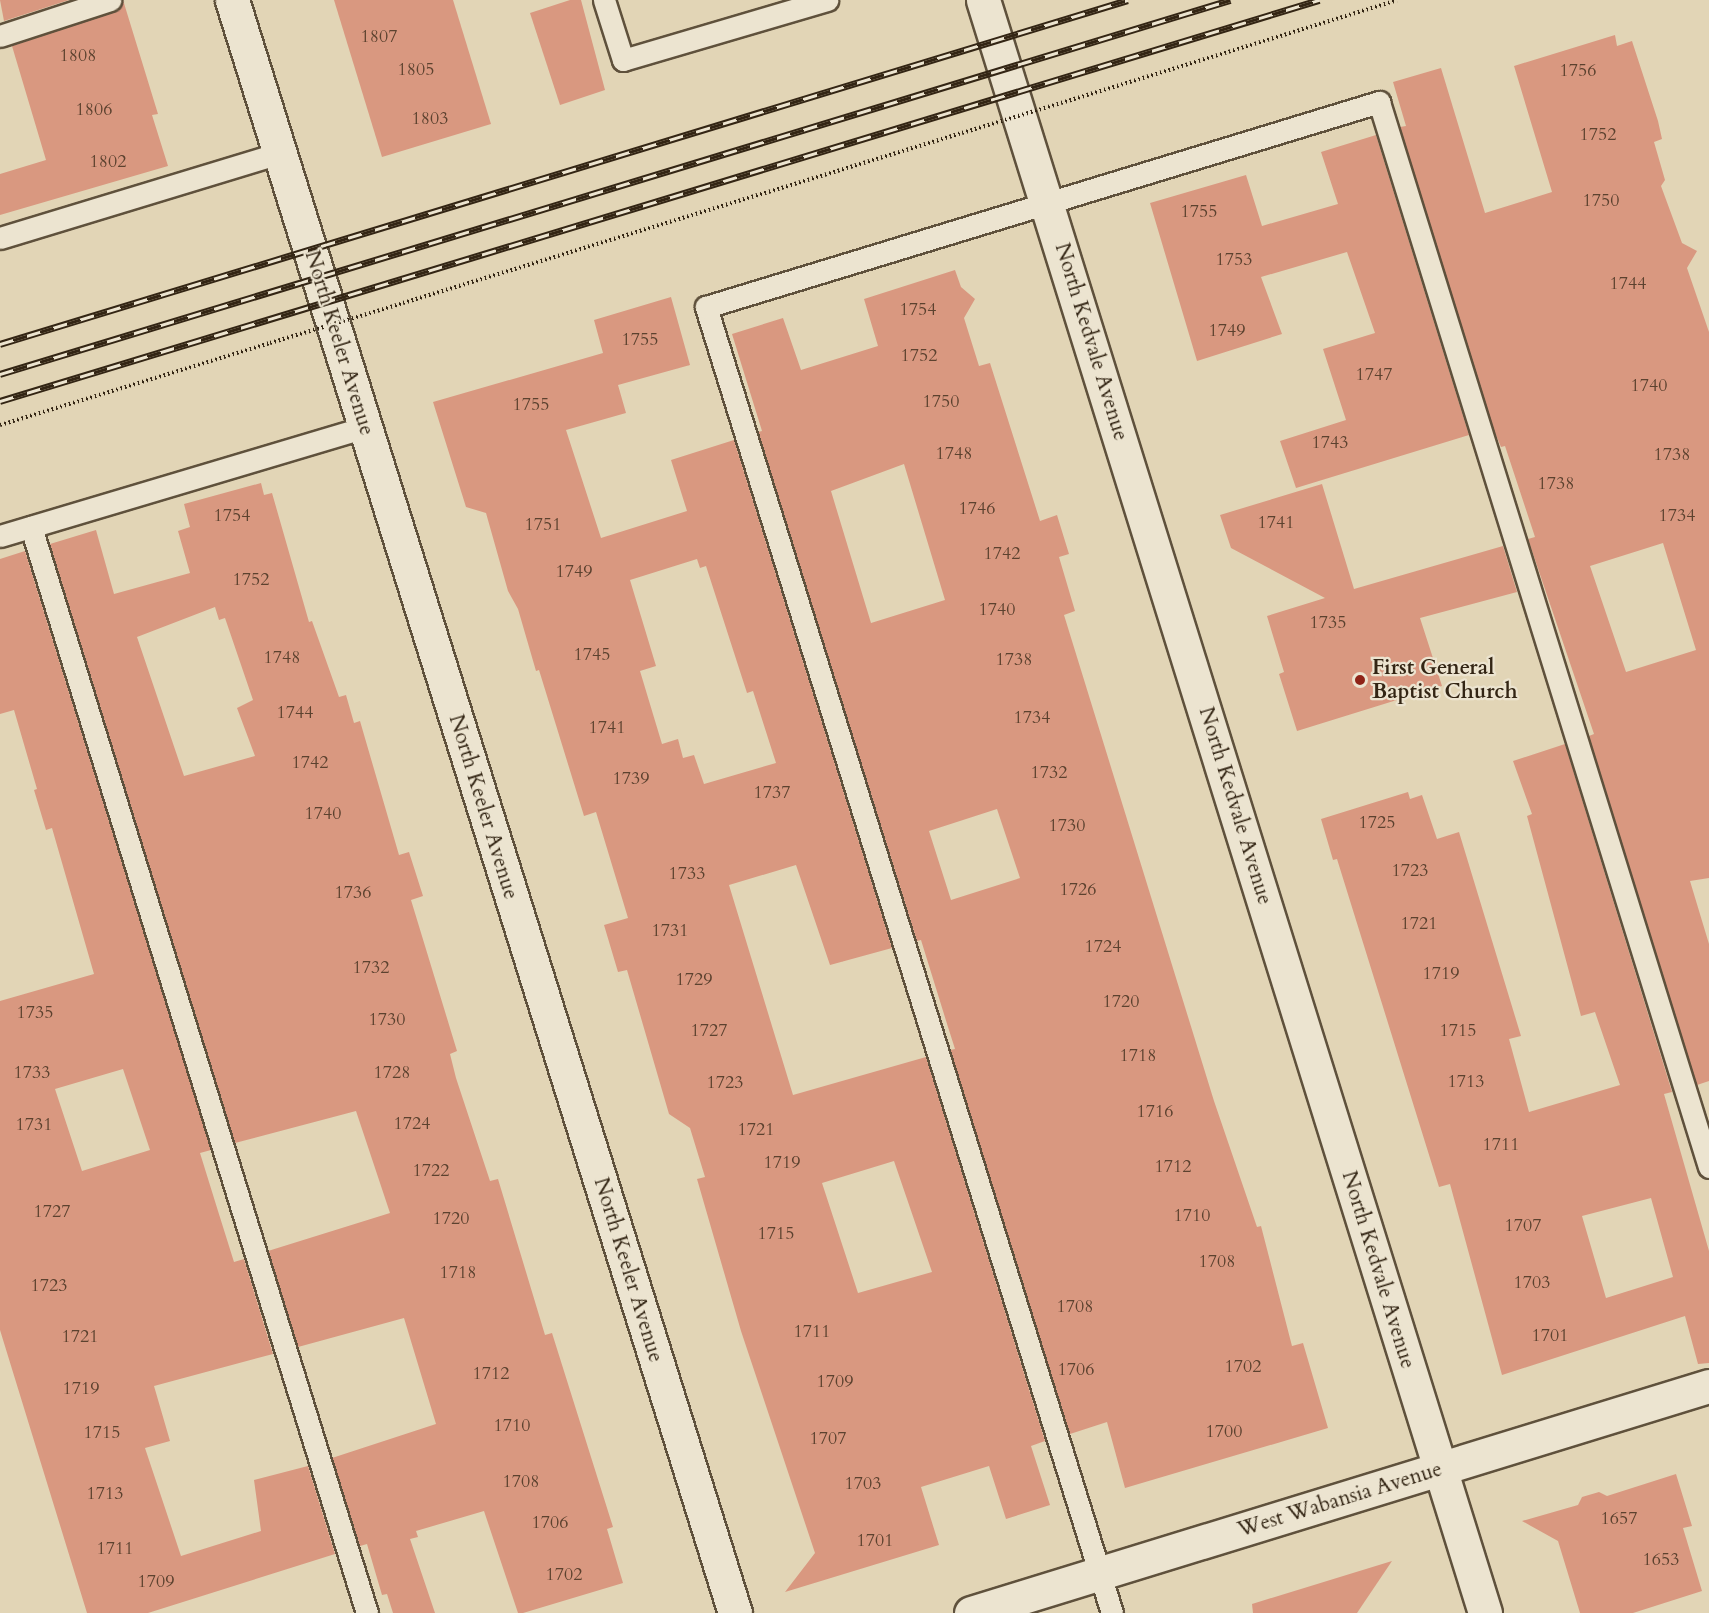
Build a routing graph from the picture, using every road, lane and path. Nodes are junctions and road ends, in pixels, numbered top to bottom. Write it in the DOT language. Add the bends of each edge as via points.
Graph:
graph roads {
  1 [pos="110,0"];
  2 [pos="232,0"];
  3 [pos="604,0"];
  4 [pos="827,0"];
  5 [pos="983,0"];
  6 [pos="1397,0"];
  7 [pos="0,36"];
  8 [pos="280,153"];
  9 [pos="1048,203"];
  10 [pos="0,238"];
  11 [pos="0,425"];
  12 [pos="365,427"];
  13 [pos="31,527"];
  14 [pos="0,536"];
  15 [pos="1709,1167"];
  16 [pos="1709,1386"];
  17 [pos="1440,1469"];
  18 [pos="1100,1574"];
  19 [pos="367,1613"];
  20 [pos="735,1613"];
  21 [pos="971,1613"];
  22 [pos="1112,1613"];
  23 [pos="1485,1613"];
  1 -- 7 [label="lane"];
  2 -- 8 [label="street, North Keeler Avenue"];
  3 -- 4 [label="lane" via="623,60"];
  5 -- 9 [label="street, North Kedvale Avenue"];
  6 -- 11 [label="path, bridge"];
  8 -- 10 [label="lane"];
  8 -- 12 [label="street, North Keeler Avenue"];
  9 -- 15 [label="lane" via="1379,102"];
  9 -- 17 [label="street, North Kedvale Avenue"];
  9 -- 18 [label="lane" via="706,307"];
  12 -- 13 [label="lane"];
  12 -- 20 [label="street, North Keeler Avenue"];
  13 -- 14 [label="lane"];
  13 -- 19 [label="lane"];
  16 -- 17 [label="street, West Wabansia Avenue"];
  17 -- 18 [label="street, West Wabansia Avenue"];
  17 -- 23 [label="street, North Kedvale Avenue"];
  18 -- 21 [label="street, West Wabansia Avenue"];
  18 -- 22 [label="lane"];
}
